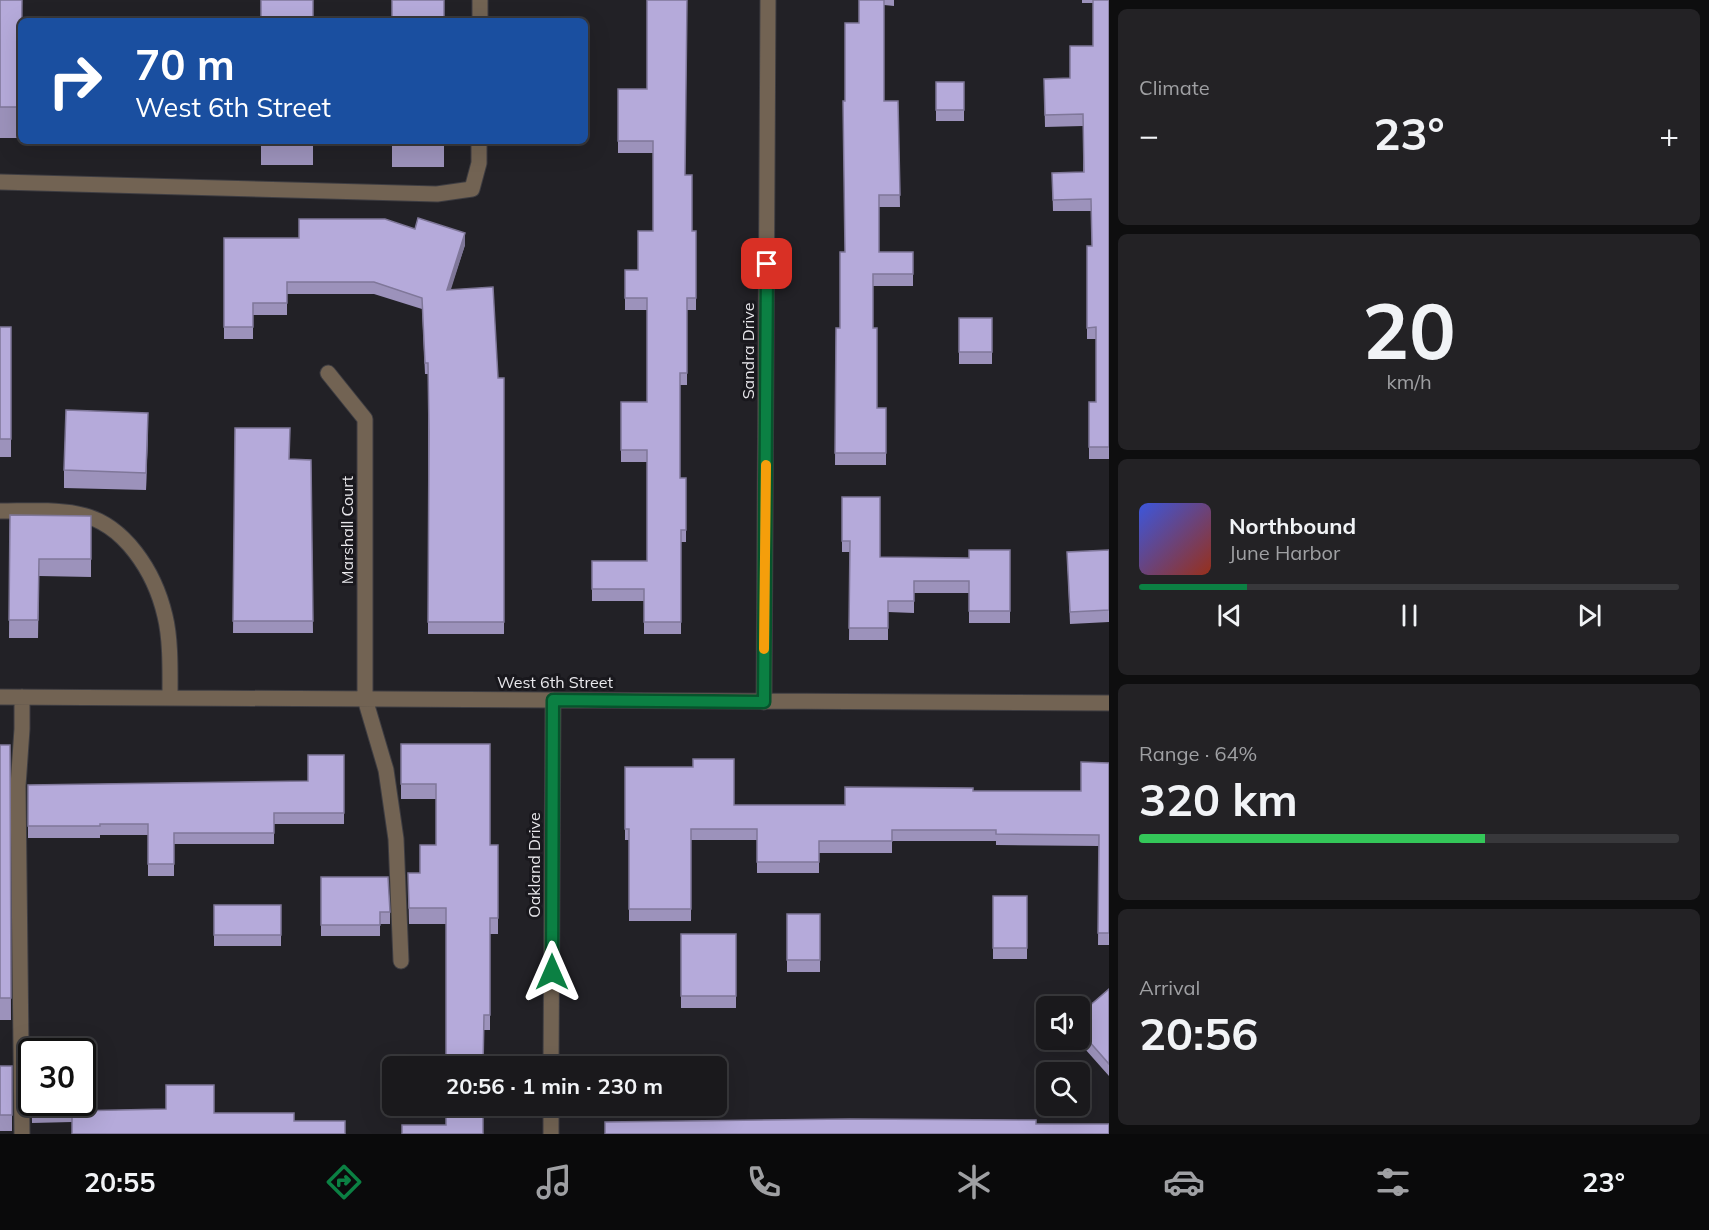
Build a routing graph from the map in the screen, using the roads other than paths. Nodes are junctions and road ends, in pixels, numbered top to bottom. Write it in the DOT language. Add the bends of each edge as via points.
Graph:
graph roads {
  1 [pos="480,0"];
  2 [pos="768,0"];
  3 [pos="480,18"];
  4 [pos="479,144"];
  5 [pos="0,182"];
  6 [pos="328,373"];
  7 [pos="0,512"];
  8 [pos="0,697"];
  9 [pos="22,697"];
  10 [pos="170,698"];
  11 [pos="364,699"];
  12 [pos="553,700"];
  13 [pos="764,702"];
  14 [pos="1109,704"];
  15 [pos="401,961"];
  16 [pos="551,1056"];
  17 [pos="551,1116"];
  18 [pos="22,1134"];
  19 [pos="551,1134"];
  1 -- 3 [label="street"];
  2 -- 13 [label="street, Sandra Drive"];
  4 -- 5 [label="street" via="472,189 437,194"];
  6 -- 11 [label="street, Marshall Court" via="365,419"];
  7 -- 10 [label="street" via="48,510 79,514 109,526 133,549 153,579 166,617"];
  8 -- 9 [label="street, West 6th Street"];
  9 -- 10 [label="street, West 6th Street"];
  9 -- 18 [label="street" via="18,798"];
  10 -- 11 [label="street, West 6th Street"];
  11 -- 12 [label="street, West 6th Street"];
  11 -- 15 [label="street, Marshall Court" via="386,770 396,839"];
  12 -- 13 [label="street, West 6th Street"];
  12 -- 16 [label="street, Oakland Drive"];
  13 -- 14 [label="street, West 6th Street"];
  17 -- 19 [label="street"];
}
